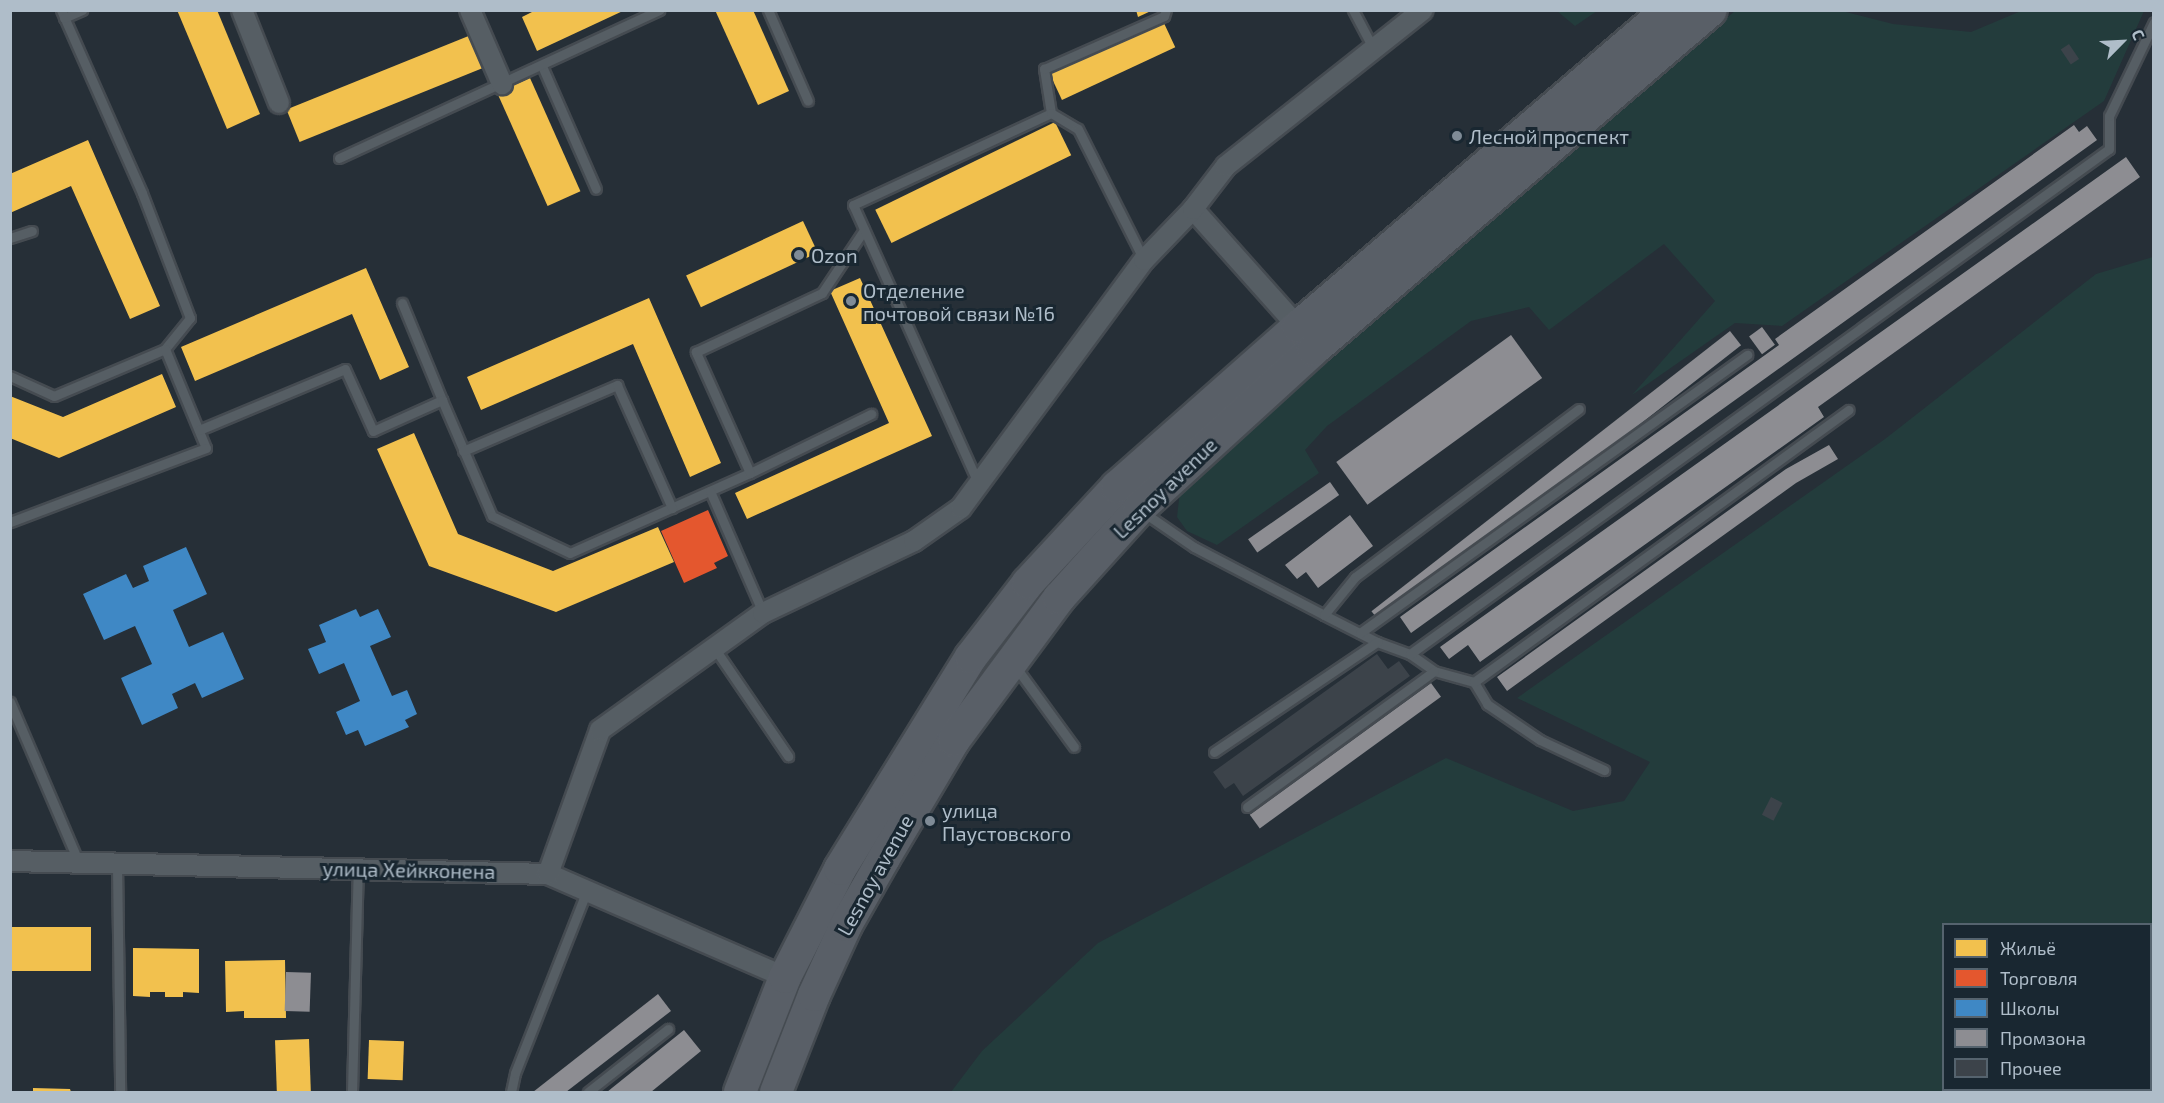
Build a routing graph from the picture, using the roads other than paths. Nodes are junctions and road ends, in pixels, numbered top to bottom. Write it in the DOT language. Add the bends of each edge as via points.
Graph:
graph roads {
  1 [pos="82,10"];
  2 [pos="242,10"];
  3 [pos="470,10"];
  4 [pos="660,10"];
  5 [pos="768,10"];
  6 [pos="1166,10"];
  7 [pos="1353,10"];
  8 [pos="1423,10"];
  9 [pos="1668,10"];
  10 [pos="1711,10"];
  11 [pos="63,14"];
  12 [pos="2154,22"];
  13 [pos="1373,48"];
  14 [pos="542,66"];
  15 [pos="502,84"];
  16 [pos="808,101"];
  17 [pos="279,103"];
  18 [pos="1051,113"];
  19 [pos="339,158"];
  20 [pos="596,189"];
  21 [pos="1193,208"];
  22 [pos="864,230"];
  23 [pos="32,231"];
  24 [pos="10,238"];
  25 [pos="1144,260"];
  26 [pos="402,303"];
  27 [pos="1298,327"];
  28 [pos="165,349"];
  29 [pos="1747,355"];
  30 [pos="10,376"];
  31 [pos="442,400"];
  32 [pos="1579,409"];
  33 [pos="1849,410"];
  34 [pos="871,414"];
  35 [pos="199,430"];
  36 [pos="464,451"];
  37 [pos="750,473"];
  38 [pos="979,485"];
  39 [pos="710,491"];
  40 [pos="1128,498"];
  41 [pos="672,508"];
  42 [pos="10,522"];
  43 [pos="763,613"];
  44 [pos="1324,615"];
  45 [pos="1360,633"];
  46 [pos="1377,642"];
  47 [pos="715,650"];
  48 [pos="1410,654"];
  49 [pos="1013,664"];
  50 [pos="1434,671"];
  51 [pos="1474,682"];
  52 [pos="10,702"];
  53 [pos="1074,747"];
  54 [pos="1214,752"];
  55 [pos="788,756"];
  56 [pos="1604,770"];
  57 [pos="1247,807"];
  58 [pos="10,861"];
  59 [pos="79,863"];
  60 [pos="117,864"];
  61 [pos="357,869"];
  62 [pos="548,874"];
  63 [pos="587,890"];
  64 [pos="785,977"];
  65 [pos="668,1029"];
  66 [pos="120,1092"];
  67 [pos="352,1092"];
  68 [pos="511,1092"];
  69 [pos="588,1092"];
  70 [pos="740,1092"];
  71 [pos="776,1092"];
  1 -- 11 [label="lane"];
  2 -- 17 [label="street"];
  3 -- 15 [label="street"];
  4 -- 14 [label="lane"];
  5 -- 16 [label="lane"];
  6 -- 18 [label="lane" via="1164,16 1044,69"];
  7 -- 13 [label="lane"];
  8 -- 13 [label="street"];
  9 -- 27 [label="main road, Lesnoy avenue"];
  10 -- 40 [label="main road, Lesnoy avenue" via="1313,350"];
  11 -- 28 [label="lane" via="142,193 190,318"];
  12 -- 48 [label="lane" via="2109,116 2109,149"];
  13 -- 21 [label="street" via="1226,166"];
  14 -- 15 [label="lane"];
  14 -- 20 [label="lane"];
  15 -- 19 [label="lane"];
  18 -- 22 [label="lane" via="853,205"];
  18 -- 25 [label="lane" via="1078,129"];
  21 -- 25 [label="street"];
  21 -- 27 [label="street"];
  22 -- 37 [label="lane" via="822,293 696,352"];
  22 -- 38 [label="lane"];
  23 -- 24 [label="lane"];
  25 -- 38 [label="street"];
  26 -- 31 [label="lane"];
  27 -- 40 [label="main road, Lesnoy avenue"];
  28 -- 30 [label="lane" via="54,396"];
  28 -- 35 [label="lane"];
  29 -- 45 [label="lane"];
  31 -- 35 [label="lane" via="373,431 345,369"];
  31 -- 36 [label="lane"];
  32 -- 44 [label="lane" via="1354,577"];
  33 -- 51 [label="lane"];
  34 -- 37 [label="lane"];
  35 -- 42 [label="lane" via="206,448"];
  36 -- 41 [label="lane" via="492,516 570,553"];
  36 -- 41 [label="lane" via="616,385"];
  37 -- 39 [label="lane"];
  38 -- 43 [label="street" via="961,508 914,541"];
  39 -- 41 [label="lane"];
  39 -- 43 [label="lane"];
  40 -- 44 [label="lane" via="1194,547"];
  40 -- 49 [label="main road, Lesnoy avenue"];
  40 -- 64 [label="main road, Lesnoy avenue" via="1028,583 971,657 840,869"];
  43 -- 47 [label="street"];
  44 -- 45 [label="lane"];
  45 -- 46 [label="lane"];
  46 -- 48 [label="lane"];
  46 -- 54 [label="lane"];
  47 -- 55 [label="lane"];
  47 -- 62 [label="street" via="600,730"];
  48 -- 50 [label="lane"];
  49 -- 53 [label="lane"];
  49 -- 71 [label="main road, Lesnoy avenue" via="954,740 846,925"];
  50 -- 51 [label="lane"];
  50 -- 57 [label="lane"];
  51 -- 56 [label="lane" via="1487,704 1540,740"];
  52 -- 59 [label="lane"];
  58 -- 59 [label="street, улица Хейкконена"];
  59 -- 60 [label="street, улица Хейкконена"];
  60 -- 61 [label="street, улица Хейкконена"];
  60 -- 66 [label="lane"];
  61 -- 62 [label="street, улица Хейкконена"];
  61 -- 67 [label="lane"];
  62 -- 63 [label="street, улица Хейкконена"];
  63 -- 64 [label="street, улица Хейкконена"];
  63 -- 68 [label="lane"];
  64 -- 70 [label="main road, Lesnoy avenue"];
  65 -- 69 [label="lane"];
}
